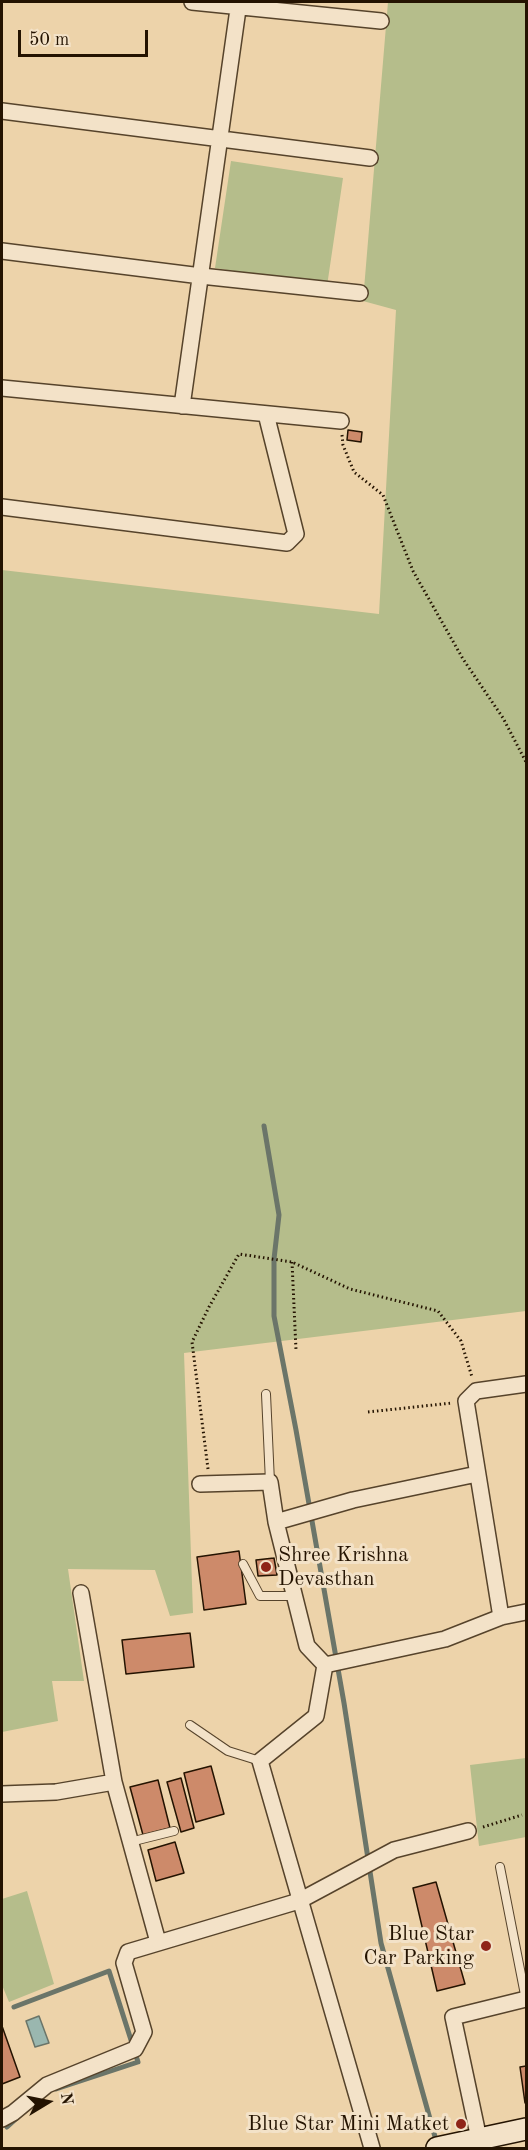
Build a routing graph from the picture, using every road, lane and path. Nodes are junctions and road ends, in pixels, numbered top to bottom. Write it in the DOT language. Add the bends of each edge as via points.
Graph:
graph roads {
  1 [pos="192,2"];
  2 [pos="239,4"];
  3 [pos="381,21"];
  4 [pos="2,111"];
  5 [pos="220,139"];
  6 [pos="370,158"];
  7 [pos="2,251"];
  8 [pos="201,276"];
  9 [pos="360,293"];
  10 [pos="2,388"];
  11 [pos="182,406"];
  12 [pos="266,414"];
  13 [pos="341,421"];
  14 [pos="2,507"];
  15 [pos="526,762"];
  16 [pos="292,1262"];
  17 [pos="296,1350"];
  18 [pos="526,1384"];
  19 [pos="266,1394"];
  20 [pos="471,1396"];
  21 [pos="368,1412"];
  22 [pos="477,1474"];
  23 [pos="270,1482"];
  24 [pos="205,1484"];
  25 [pos="276,1522"];
  26 [pos="243,1564"];
  27 [pos="81,1593"];
  28 [pos="295,1596"];
  29 [pos="526,1612"];
  30 [pos="501,1617"];
  31 [pos="325,1665"];
  32 [pos="190,1725"];
  33 [pos="260,1761"];
  34 [pos="114,1782"];
  35 [pos="2,1794"];
  36 [pos="522,1815"];
  37 [pos="174,1831"];
  38 [pos="468,1831"];
  39 [pos="130,1842"];
  40 [pos="500,1868"];
  41 [pos="299,1901"];
  42 [pos="158,1942"];
  43 [pos="526,2000"];
  44 [pos="2,2119"];
  45 [pos="526,2129"];
  46 [pos="479,2139"];
  47 [pos="372,2148"];
  48 [pos="437,2148"];
  1 -- 2 [label="street"];
  2 -- 3 [label="street"];
  2 -- 5 [label="street"];
  4 -- 5 [label="street"];
  5 -- 6 [label="street"];
  5 -- 8 [label="street"];
  7 -- 8 [label="street"];
  8 -- 9 [label="street"];
  8 -- 11 [label="street"];
  10 -- 11 [label="street"];
  11 -- 12 [label="street"];
  12 -- 13 [label="street"];
  12 -- 14 [label="street" via="296,534 287,543"];
  13 -- 15 [label="path" via="343,445 354,472 383,495 413,570"];
  16 -- 17 [label="path"];
  16 -- 20 [label="path" via="350,1289 438,1311 461,1341"];
  16 -- 24 [label="path" via="239,1254 192,1342"];
  18 -- 20 [label="street"];
  19 -- 23 [label="lane"];
  20 -- 21 [label="path"];
  20 -- 22 [label="street"];
  22 -- 25 [label="street" via="353,1500"];
  22 -- 30 [label="street"];
  23 -- 24 [label="street"];
  23 -- 25 [label="street"];
  25 -- 28 [label="street"];
  26 -- 28 [label="lane" via="260,1596"];
  27 -- 34 [label="street"];
  28 -- 31 [label="street" via="307,1646"];
  29 -- 30 [label="street"];
  30 -- 31 [label="street" via="445,1640"];
  31 -- 33 [label="street" via="316,1716"];
  32 -- 33 [label="lane" via="228,1751"];
  33 -- 41 [label="street"];
  34 -- 35 [label="street" via="56,1792"];
  34 -- 39 [label="street"];
  36 -- 38 [label="path"];
  37 -- 39 [label="lane"];
  38 -- 41 [label="street" via="394,1850"];
  39 -- 42 [label="street"];
  40 -- 43 [label="lane"];
  41 -- 42 [label="street"];
  41 -- 47 [label="street"];
  42 -- 44 [label="street" via="128,1952 124,1963 144,2032 135,2049 47,2085"];
  43 -- 46 [label="street" via="453,2018"];
  45 -- 46 [label="main road"];
  46 -- 48 [label="main road"];
}
